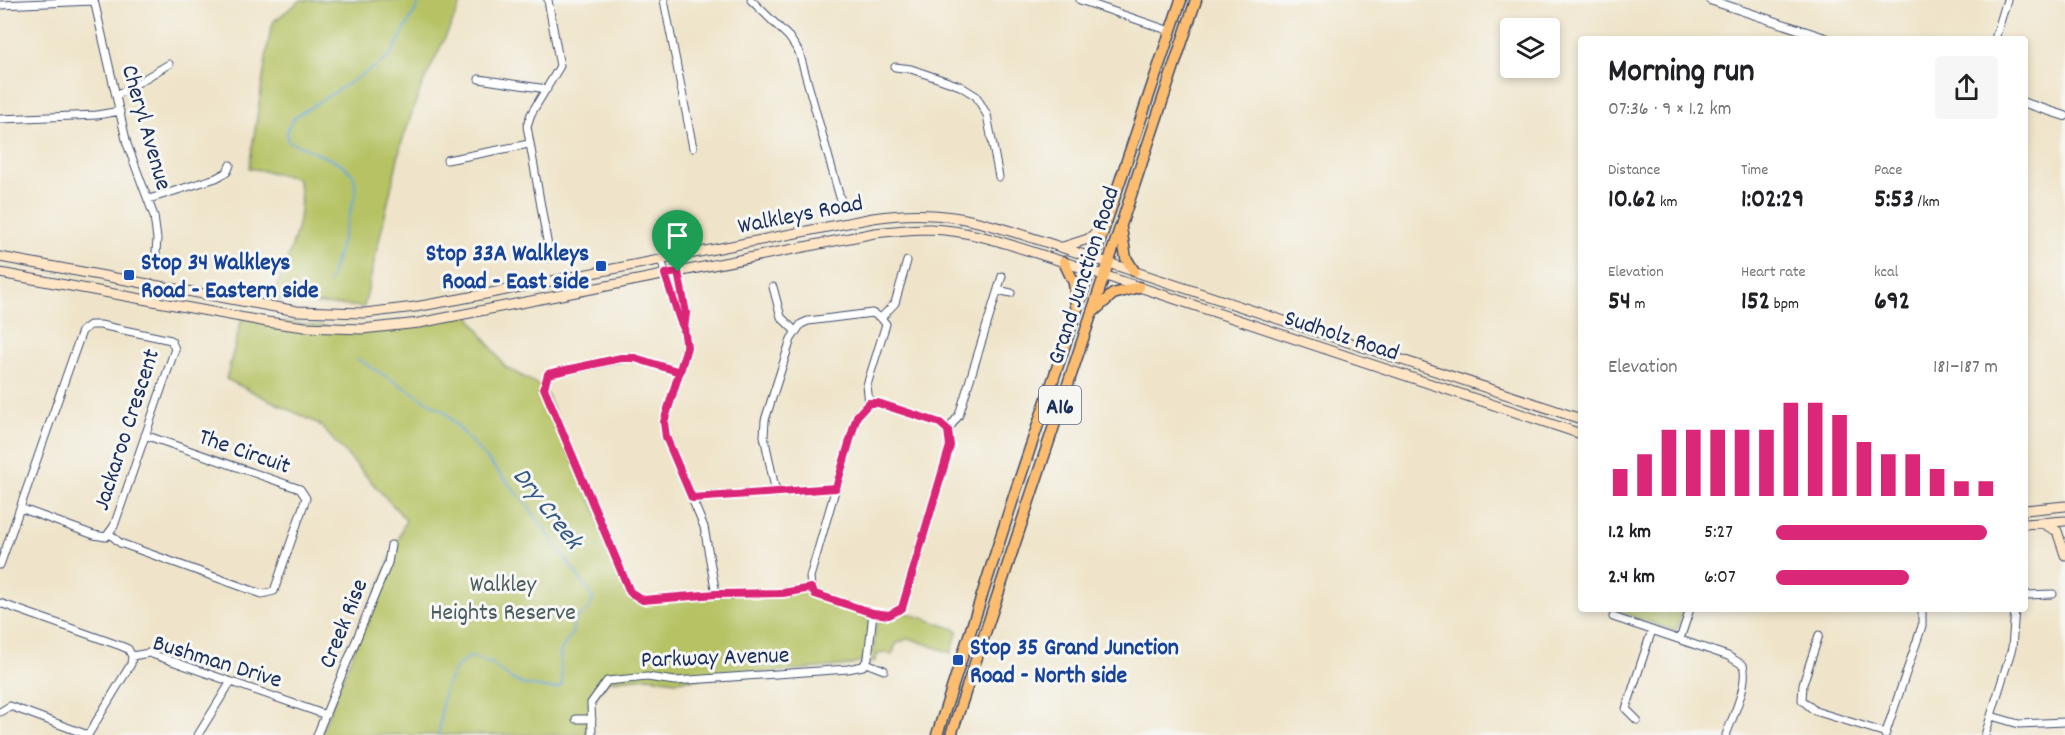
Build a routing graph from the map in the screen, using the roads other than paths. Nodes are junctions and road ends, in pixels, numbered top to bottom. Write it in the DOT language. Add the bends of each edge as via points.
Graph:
graph roads {
  1 [pos="94,0"];
  2 [pos="548,0"];
  3 [pos="664,0"];
  4 [pos="751,0"];
  5 [pos="1080,0"];
  6 [pos="1181,0"];
  7 [pos="1196,0"];
  8 [pos="1710,0"];
  9 [pos="2007,0"];
  10 [pos="0,5"];
  11 [pos="1170,31"];
  12 [pos="1184,35"];
  13 [pos="1816,36"];
  14 [pos="1996,36"];
  15 [pos="169,64"];
  16 [pos="895,67"];
  17 [pos="479,79"];
  18 [pos="547,89"];
  19 [pos="116,96"];
  20 [pos="2028,104"];
  21 [pos="120,111"];
  22 [pos="2065,116"];
  23 [pos="0,119"];
  24 [pos="529,144"];
  25 [pos="693,148"];
  26 [pos="447,160"];
  27 [pos="230,165"];
  28 [pos="999,177"];
  29 [pos="149,199"];
  30 [pos="841,201"];
  31 [pos="1106,223"];
  32 [pos="1120,225"];
  33 [pos="1061,247"];
  34 [pos="0,257"];
  35 [pos="674,257"];
  36 [pos="550,258"];
  37 [pos="1095,258"];
  38 [pos="661,259"];
  39 [pos="907,261"];
  40 [pos="1064,262"];
  41 [pos="1108,263"];
  42 [pos="155,266"];
  43 [pos="1090,271"];
  44 [pos="1134,271"];
  45 [pos="678,272"];
  46 [pos="0,273"];
  47 [pos="665,274"];
  48 [pos="1103,275"];
  49 [pos="1002,276"];
  50 [pos="773,287"];
  51 [pos="1139,287"];
  52 [pos="998,290"];
  53 [pos="1011,293"];
  54 [pos="1076,312"];
  55 [pos="1091,314"];
  56 [pos="881,318"];
  57 [pos="684,329"];
  58 [pos="795,332"];
  59 [pos="680,372"];
  60 [pos="869,403"];
  61 [pos="1578,418"];
  62 [pos="948,430"];
  63 [pos="1578,433"];
  64 [pos="145,435"];
  65 [pos="836,488"];
  66 [pos="776,493"];
  67 [pos="692,498"];
  68 [pos="2065,506"];
  69 [pos="20,508"];
  70 [pos="2028,510"];
  71 [pos="2065,521"];
  72 [pos="2028,524"];
  73 [pos="2044,524"];
  74 [pos="109,533"];
  75 [pos="391,545"];
  76 [pos="2065,555"];
  77 [pos="0,565"];
  78 [pos="811,588"];
  79 [pos="716,594"];
  80 [pos="2053,594"];
  81 [pos="2028,595"];
  82 [pos="0,603"];
  83 [pos="1689,612"];
  84 [pos="1922,612"];
  85 [pos="2015,612"];
  86 [pos="873,613"];
  87 [pos="1613,617"];
  88 [pos="1652,630"];
  89 [pos="1819,635"];
  90 [pos="1680,639"];
  91 [pos="132,656"];
  92 [pos="866,663"];
  93 [pos="884,670"];
  94 [pos="230,683"];
  95 [pos="0,712"];
  96 [pos="326,715"];
  97 [pos="1991,716"];
  98 [pos="576,719"];
  99 [pos="592,719"];
  100 [pos="1638,720"];
  101 [pos="2065,722"];
  102 [pos="592,733"];
  103 [pos="1885,734"];
  104 [pos="88,735"];
  105 [pos="198,735"];
  106 [pos="317,735"];
  107 [pos="937,735"];
  108 [pos="951,735"];
  109 [pos="1726,735"];
  110 [pos="1985,735"];
  1 -- 10 [label="street"];
  1 -- 19 [label="street, Cheryl Avenue"];
  2 -- 18 [label="street" via="560,66"];
  3 -- 25 [label="street"];
  4 -- 30 [label="street" via="799,52"];
  5 -- 11 [label="street"];
  6 -- 11 [label="highway, Grand Junction Road / A16"];
  7 -- 12 [label="highway, Grand Junction Road / A16"];
  8 -- 13 [label="street"];
  9 -- 14 [label="street"];
  11 -- 12 [label="highway"];
  11 -- 31 [label="highway, Grand Junction Road / A16"];
  12 -- 32 [label="highway, Grand Junction Road / A16"];
  15 -- 19 [label="street"];
  16 -- 28 [label="street" via="960,86 976,96 987,115"];
  17 -- 18 [label="street"];
  18 -- 24 [label="street" via="527,122"];
  19 -- 21 [label="street, Cheryl Avenue"];
  20 -- 22 [label="street"];
  21 -- 23 [label="street"];
  21 -- 29 [label="street, Cheryl Avenue" via="129,150"];
  24 -- 26 [label="street"];
  24 -- 36 [label="street"];
  27 -- 29 [label="street" via="216,178"];
  29 -- 42 [label="street, Cheryl Avenue" via="157,239"];
  31 -- 33 [label="main road" via="1088,239"];
  31 -- 37 [label="highway, Grand Junction Road / A16"];
  32 -- 41 [label="highway, Grand Junction Road / A16"];
  32 -- 44 [label="highway" via="1126,258"];
  33 -- 35 [label="main road, Walkleys Road" via="975,220 917,213"];
  33 -- 37 [label="main road, Walkleys Road"];
  34 -- 38 [label="main road, Walkleys Road" via="275,308 338,313 415,307"];
  35 -- 38 [label="main road, Walkleys Road"];
  35 -- 45 [label="street"];
  37 -- 41 [label="main road, Walkleys Road"];
  37 -- 43 [label="highway, Grand Junction Road / A16"];
  38 -- 47 [label="street"];
  39 -- 56 [label="street" via="895,303"];
  40 -- 43 [label="main road, Walkleys Road"];
  40 -- 45 [label="main road, Walkleys Road" via="968,235 916,229 875,233"];
  40 -- 54 [label="highway" via="1074,283"];
  41 -- 44 [label="main road, Sudholz Road"];
  41 -- 48 [label="highway, Grand Junction Road / A16"];
  43 -- 48 [label="main road, Sudholz Road"];
  43 -- 54 [label="highway, Grand Junction Road / A16"];
  44 -- 61 [label="main road, Sudholz Road"];
  45 -- 47 [label="main road, Walkleys Road"];
  45 -- 57 [label="street" via="686,313"];
  46 -- 47 [label="main road, Walkleys Road" via="267,322 340,329 419,323"];
  47 -- 57 [label="street"];
  48 -- 51 [label="main road, Sudholz Road"];
  48 -- 55 [label="highway, Grand Junction Road / A16"];
  49 -- 52 [label="street"];
  50 -- 58 [label="street" via="781,317"];
  51 -- 55 [label="highway" via="1113,294"];
  51 -- 63 [label="main road, Sudholz Road"];
  52 -- 53 [label="street"];
  52 -- 62 [label="street" via="959,415"];
  54 -- 107 [label="highway, Grand Junction Road / A16"];
  55 -- 108 [label="highway, Grand Junction Road / A16"];
  56 -- 58 [label="street" via="872,313 808,321"];
  56 -- 60 [label="street" via="886,324 867,385"];
  57 -- 59 [label="street" via="687,347"];
  58 -- 66 [label="street" via="763,429"];
  59 -- 67 [label="street" via="664,422 666,437"];
  59 -- 79 [label="street" via="635,358 621,358 548,374 544,388 630,592 643,600"];
  60 -- 62 [label="street" via="940,423"];
  60 -- 65 [label="street" via="857,416"];
  62 -- 86 [label="street" via="950,446 902,608 889,615"];
  64 -- 69 [label="street, Jackaroo Crescent" via="176,349 171,340 90,325 81,332"];
  64 -- 74 [label="street, Jackaroo Crescent"];
  64 -- 74 [label="street, The Circuit" via="300,489 306,498 274,591 262,594 120,543"];
  65 -- 66 [label="street"];
  65 -- 78 [label="street" via="810,577"];
  66 -- 67 [label="street"];
  67 -- 79 [label="street" via="704,527"];
  68 -- 70 [label="main road"];
  69 -- 74 [label="street, Jackaroo Crescent" via="94,535 106,537"];
  69 -- 77 [label="street, Jackaroo Crescent"];
  71 -- 73 [label="main road"];
  72 -- 73 [label="main road"];
  73 -- 76 [label="main road" via="2057,531"];
  75 -- 96 [label="street, Creek Rise" via="388,563"];
  78 -- 79 [label="street" via="783,593"];
  78 -- 86 [label="street" via="815,594"];
  80 -- 81 [label="street"];
  82 -- 91 [label="street, Bushman Drive" via="121,646"];
  83 -- 90 [label="street"];
  84 -- 103 [label="street" via="1922,626"];
  85 -- 97 [label="street" via="2012,648"];
  86 -- 92 [label="street"];
  87 -- 88 [label="street"];
  88 -- 90 [label="street"];
  88 -- 100 [label="street" via="1626,709"];
  89 -- 103 [label="street" via="1803,684 1802,700 1815,711"];
  90 -- 109 [label="street" via="1743,664 1744,683"];
  91 -- 94 [label="street, Bushman Drive" via="149,653"];
  91 -- 104 [label="street" via="131,664"];
  92 -- 93 [label="street"];
  92 -- 99 [label="street, Parkway Avenue" via="848,669 675,681 647,677 608,681 591,703"];
  94 -- 96 [label="street, Bushman Drive"];
  94 -- 105 [label="street"];
  95 -- 104 [label="street" via="10,706"];
  96 -- 106 [label="street, Creek Rise"];
  97 -- 101 [label="street" via="2019,724"];
  97 -- 110 [label="street"];
  98 -- 99 [label="street"];
  99 -- 102 [label="street, Parkway Avenue"];
}
